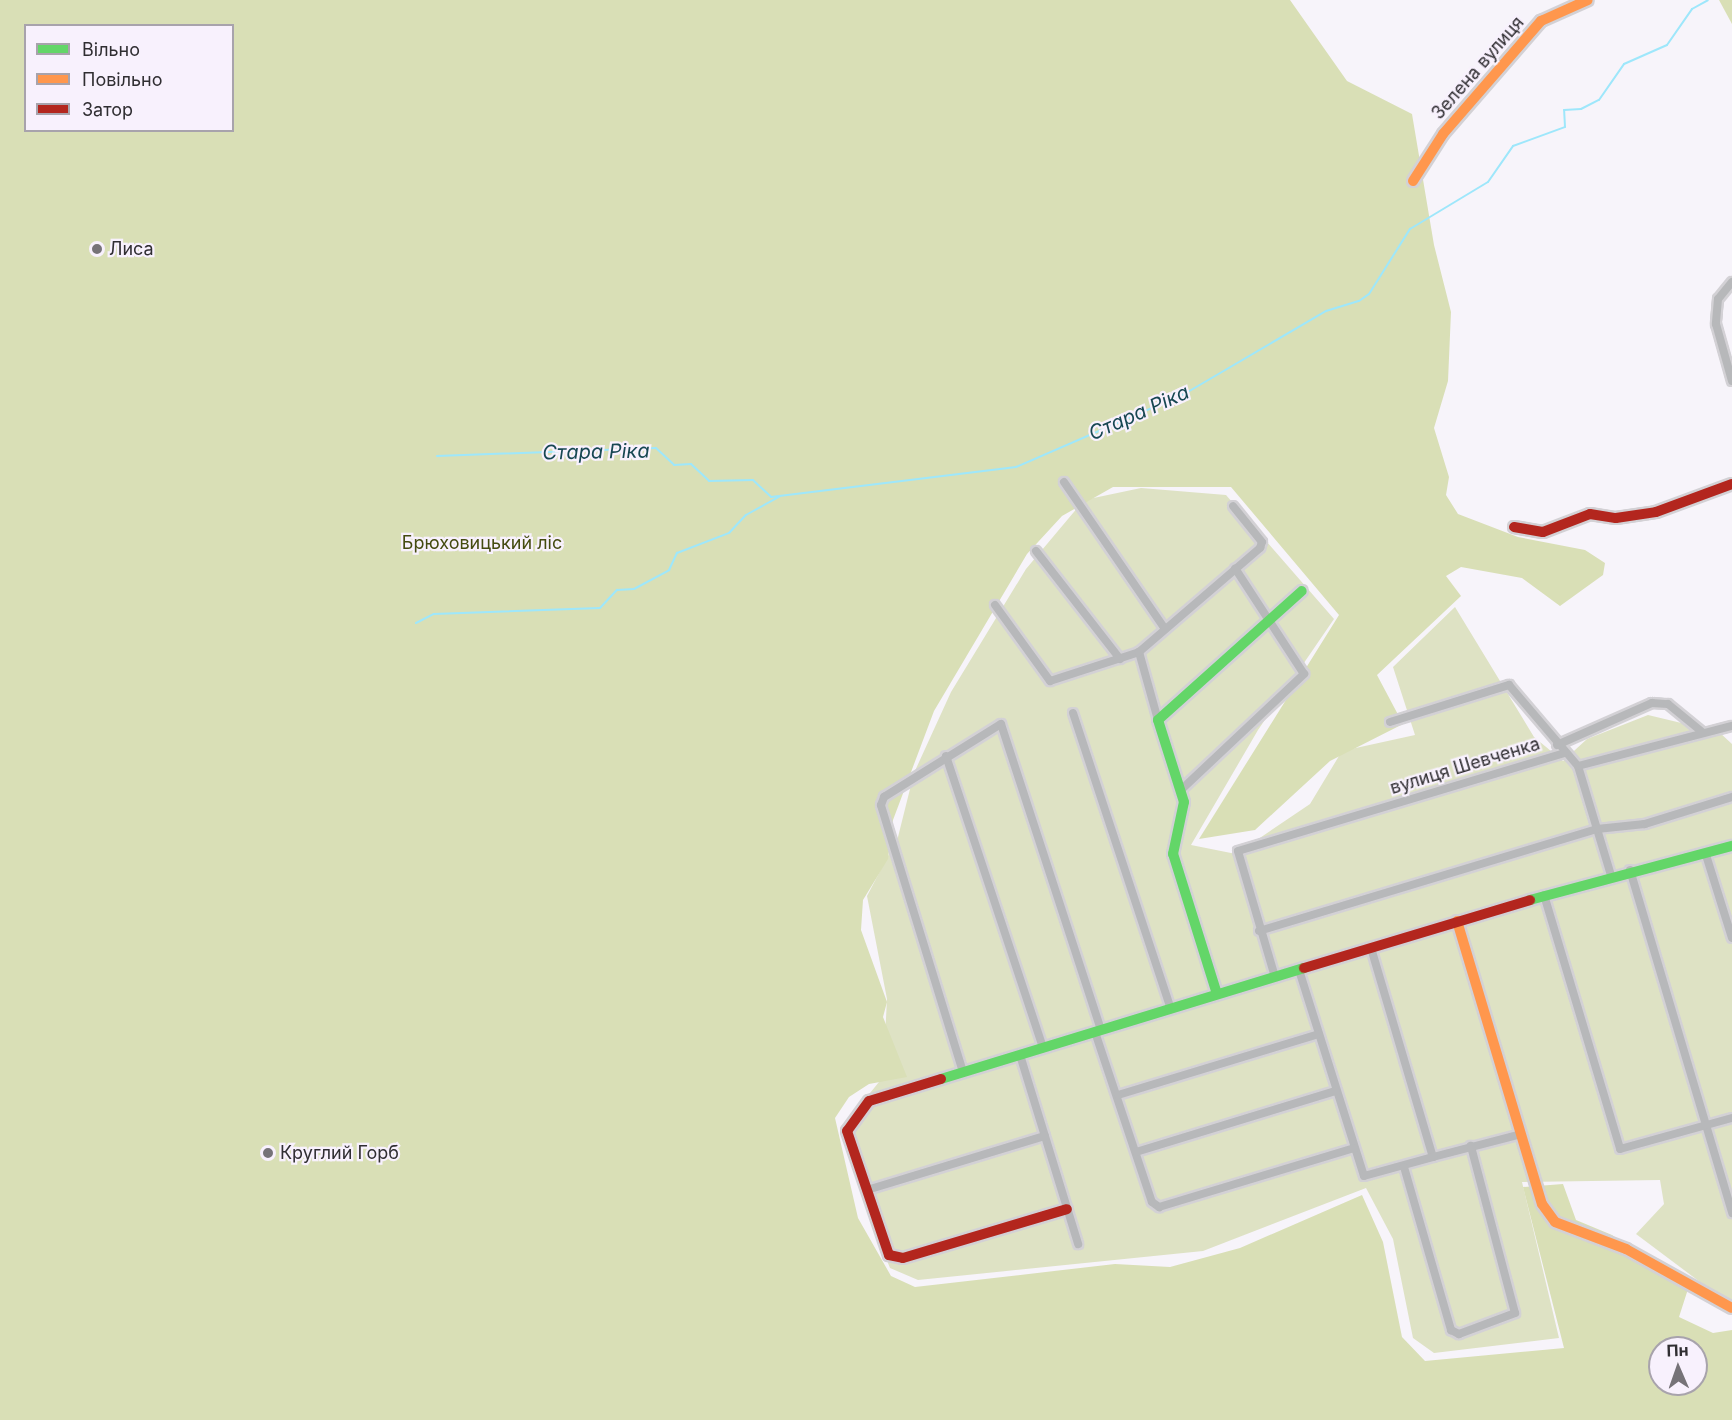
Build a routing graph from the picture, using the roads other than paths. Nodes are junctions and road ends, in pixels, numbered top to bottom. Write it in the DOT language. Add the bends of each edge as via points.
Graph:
graph roads {
  1 [pos="1588,0"];
  2 [pos="1413,181"];
  3 [pos="1732,282"];
  4 [pos="1732,381"];
  5 [pos="1064,482"];
  6 [pos="1732,484"];
  7 [pos="1233,506"];
  8 [pos="1514,527"];
  9 [pos="1036,551"];
  10 [pos="1235,568"];
  11 [pos="1302,591"];
  12 [pos="995,604"];
  13 [pos="1272,619"];
  14 [pos="1166,629"];
  15 [pos="1139,652"];
  16 [pos="1120,659"];
  17 [pos="1072,713"];
  18 [pos="1158,720"];
  19 [pos="1390,722"];
  20 [pos="1732,726"];
  21 [pos="1701,731"];
  22 [pos="1557,745"];
  23 [pos="1565,753"];
  24 [pos="946,756"];
  25 [pos="1578,766"];
  26 [pos="1182,789"];
  27 [pos="1732,797"];
  28 [pos="1597,829"];
  29 [pos="1732,846"];
  30 [pos="1706,855"];
  31 [pos="1630,870"];
  32 [pos="1611,874"];
  33 [pos="1544,895"];
  34 [pos="1457,921"];
  35 [pos="1259,931"];
  36 [pos="1732,938"];
  37 [pos="1371,948"];
  38 [pos="1299,970"];
  39 [pos="1275,977"];
  40 [pos="1217,994"];
  41 [pos="1172,1009"];
  42 [pos="1098,1031"];
  43 [pos="1319,1034"];
  44 [pos="1043,1048"];
  45 [pos="1020,1055"];
  46 [pos="963,1072"];
  47 [pos="1336,1091"];
  48 [pos="1118,1095"];
  49 [pos="1732,1118"];
  50 [pos="1706,1126"];
  51 [pos="1521,1134"];
  52 [pos="1045,1136"];
  53 [pos="1471,1146"];
  54 [pos="1353,1148"];
  55 [pos="1136,1152"];
  56 [pos="1433,1157"];
  57 [pos="1404,1167"];
  58 [pos="867,1190"];
  59 [pos="1067,1209"];
  60 [pos="1732,1213"];
  61 [pos="1078,1244"];
  62 [pos="1732,1308"];
  1 -- 2 [label="street, Зелена вулиця" via="1541,21 1443,134"];
  3 -- 4 [label="street" via="1718,299 1716,324"];
  5 -- 14 [label="street"];
  6 -- 8 [label="street" via="1656,512 1616,518 1590,514 1543,532"];
  7 -- 10 [label="street" via="1262,542"];
  9 -- 16 [label="street"];
  10 -- 13 [label="street"];
  10 -- 14 [label="street"];
  11 -- 13 [label="street"];
  12 -- 16 [label="street" via="1050,681"];
  13 -- 18 [label="street"];
  13 -- 26 [label="street" via="1304,674"];
  14 -- 15 [label="street"];
  15 -- 16 [label="street"];
  15 -- 18 [label="street"];
  17 -- 41 [label="street"];
  18 -- 26 [label="street"];
  19 -- 22 [label="street" via="1509,686"];
  20 -- 21 [label="street"];
  21 -- 22 [label="street" via="1668,704 1652,703"];
  21 -- 25 [label="street"];
  22 -- 23 [label="street"];
  23 -- 25 [label="street, вулиця Шевченка"];
  23 -- 35 [label="street, вулиця Шевченка" via="1238,851"];
  24 -- 42 [label="street" via="1001,724 1006,729"];
  24 -- 44 [label="street"];
  24 -- 46 [label="street" via="884,797 881,805"];
  25 -- 28 [label="street"];
  26 -- 40 [label="street" via="1173,854"];
  27 -- 28 [label="street" via="1646,824"];
  28 -- 32 [label="street"];
  28 -- 35 [label="street"];
  29 -- 30 [label="street"];
  30 -- 31 [label="street"];
  30 -- 36 [label="street"];
  31 -- 32 [label="street"];
  31 -- 50 [label="street"];
  32 -- 33 [label="street"];
  33 -- 34 [label="street"];
  33 -- 50 [label="street" via="1620,1149"];
  34 -- 37 [label="street"];
  34 -- 51 [label="street"];
  35 -- 39 [label="street"];
  37 -- 38 [label="street"];
  37 -- 56 [label="street"];
  38 -- 39 [label="street"];
  38 -- 43 [label="street"];
  39 -- 40 [label="street"];
  40 -- 41 [label="street"];
  41 -- 42 [label="street"];
  42 -- 44 [label="street"];
  42 -- 48 [label="street"];
  43 -- 47 [label="street"];
  43 -- 48 [label="street"];
  44 -- 45 [label="street"];
  45 -- 46 [label="street"];
  45 -- 52 [label="street"];
  46 -- 58 [label="street" via="869,1101 847,1131"];
  47 -- 54 [label="street"];
  47 -- 55 [label="street"];
  48 -- 55 [label="street"];
  49 -- 50 [label="street"];
  50 -- 60 [label="street"];
  51 -- 53 [label="street"];
  51 -- 62 [label="street" via="1542,1204 1555,1222 1626,1250"];
  52 -- 58 [label="street"];
  52 -- 59 [label="street"];
  53 -- 56 [label="street"];
  53 -- 57 [label="street" via="1515,1313 1459,1334 1451,1330"];
  54 -- 55 [label="street" via="1160,1207 1152,1202"];
  54 -- 57 [label="street" via="1369,1179"];
  56 -- 57 [label="street"];
  58 -- 59 [label="street" via="889,1255 903,1258"];
  59 -- 61 [label="street"];
}
